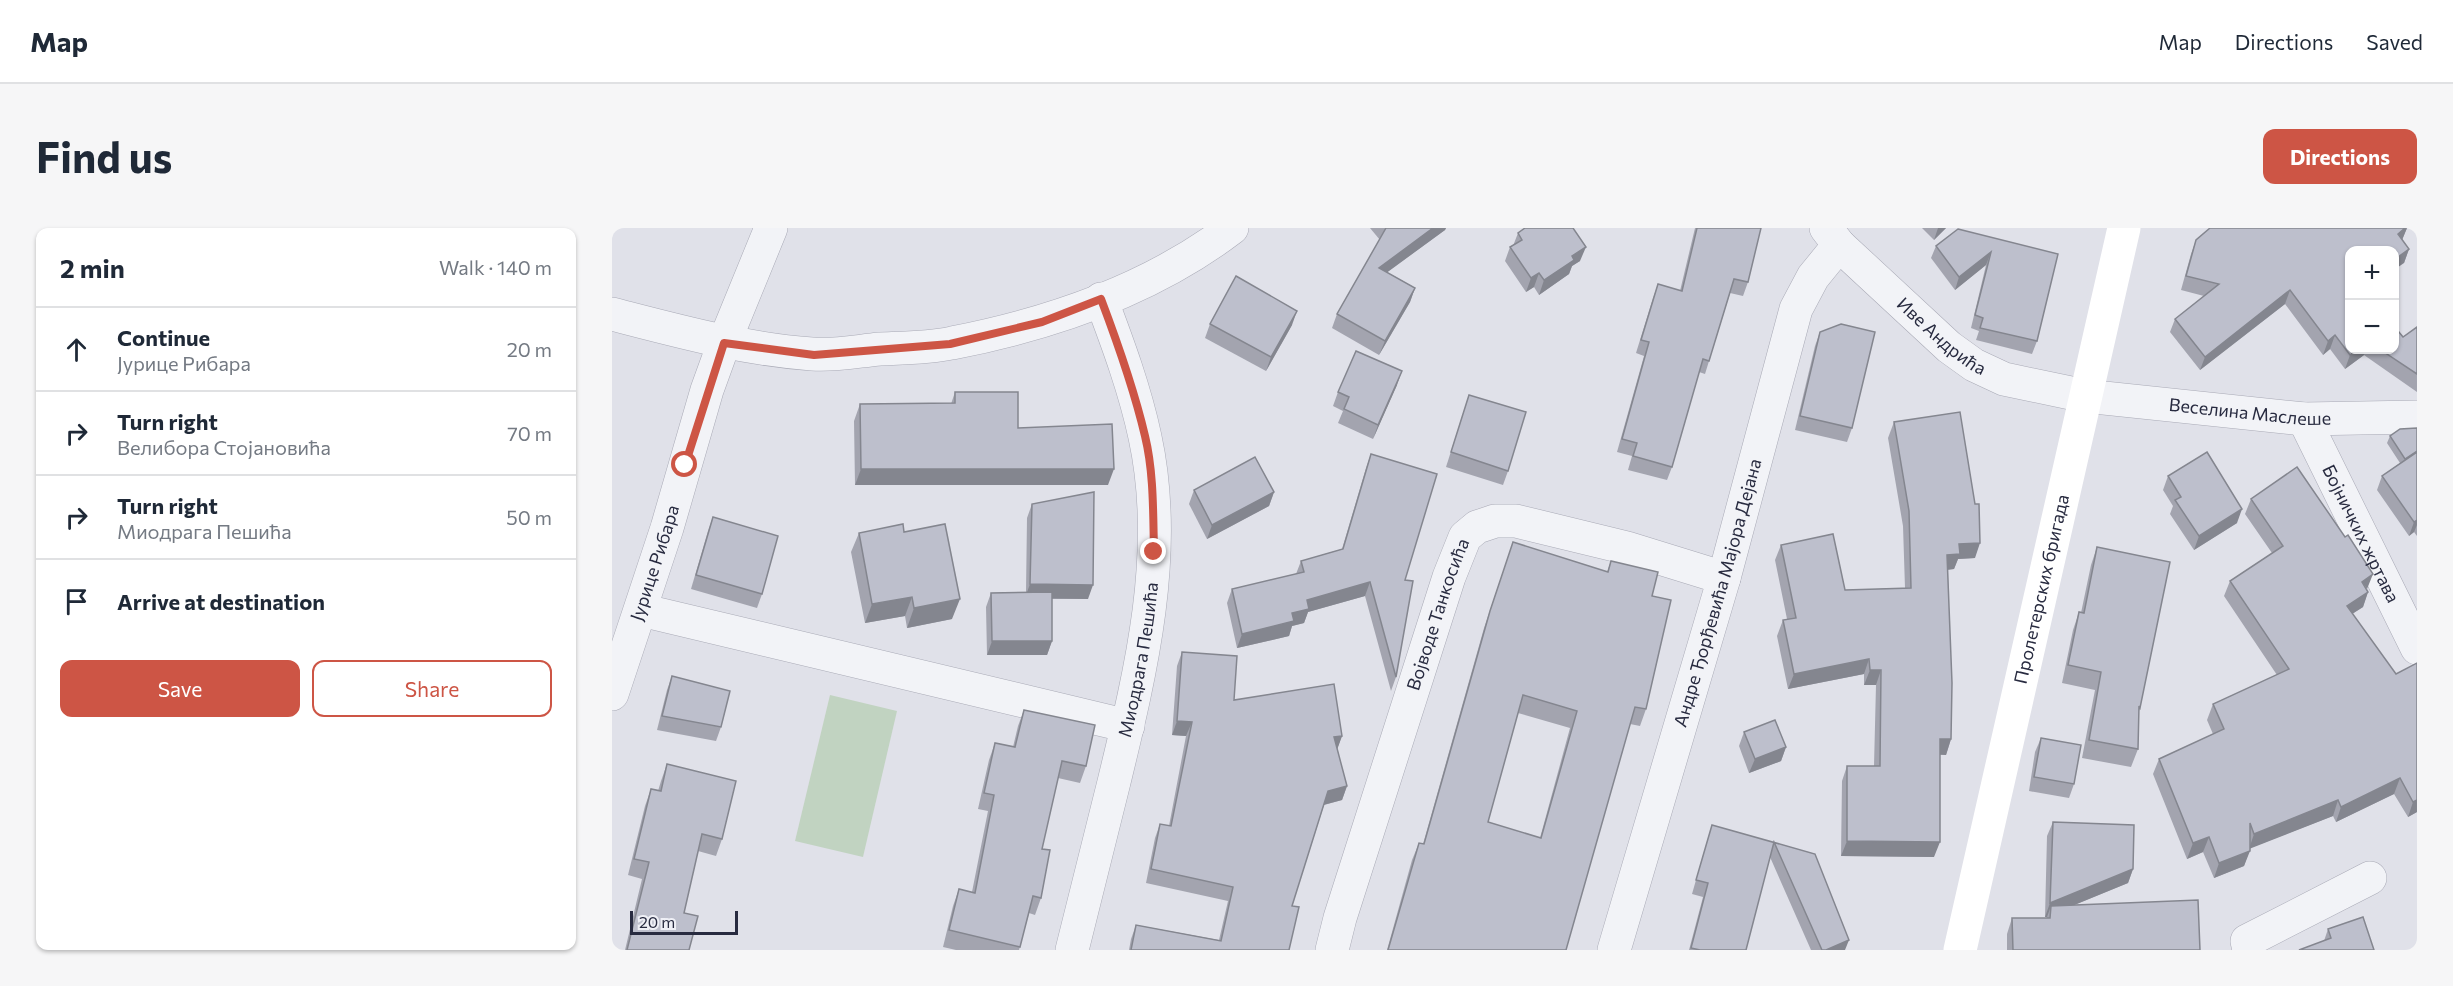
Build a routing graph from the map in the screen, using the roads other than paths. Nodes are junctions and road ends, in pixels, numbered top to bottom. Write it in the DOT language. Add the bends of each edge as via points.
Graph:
graph roads {
  1 [pos="771,228"];
  2 [pos="1232,228"];
  3 [pos="2124,228"];
  4 [pos="1832,236"];
  5 [pos="1101,299"];
  6 [pos="612,314"];
  7 [pos="724,343"];
  8 [pos="2085,396"];
  9 [pos="2417,417"];
  10 [pos="2304,419"];
  11 [pos="1724,578"];
  12 [pos="641,610"];
  13 [pos="2417,648"];
  14 [pos="612,694"];
  15 [pos="1128,726"];
  16 [pos="2370,879"];
  17 [pos="1072,950"];
  18 [pos="1332,950"];
  19 [pos="1614,950"];
  20 [pos="1960,950"];
  21 [pos="2249,950"];
  1 -- 7 [label="street, Јурице Рибара"];
  2 -- 5 [label="street" via="1153,276"];
  3 -- 8 [label="street, Пролетерских бригада"];
  4 -- 8 [label="street, Иве Андрића" via="1949,347 1974,365 2004,379"];
  4 -- 11 [label="street, Андре Ђорђевића Мајора Дејана" via="1796,309"];
  5 -- 7 [label="street" via="1042,322 950,344 814,355"];
  5 -- 15 [label="street, Миодрага Пешића" via="1145,438 1153,496 1149,614"];
  6 -- 7 [label="street"];
  7 -- 12 [label="street, Јурице Рибара"];
  8 -- 10 [label="street, Веселина Маслеше"];
  8 -- 20 [label="street, Пролетерских бригада"];
  9 -- 10 [label="street, Веселина Маслеше"];
  10 -- 13 [label="street, Бојничких жртава"];
  11 -- 18 [label="street, Војводе Танкосића" via="1627,548 1515,521 1495,521 1477,527 1465,537"];
  11 -- 19 [label="street, Андре Ђорђевића Мајора Дејана"];
  12 -- 14 [label="street, Јурице Рибара"];
  12 -- 15 [label="street"];
  15 -- 17 [label="street, Миодрага Пешића"];
  16 -- 21 [label="street" via="2247,941"];
}
